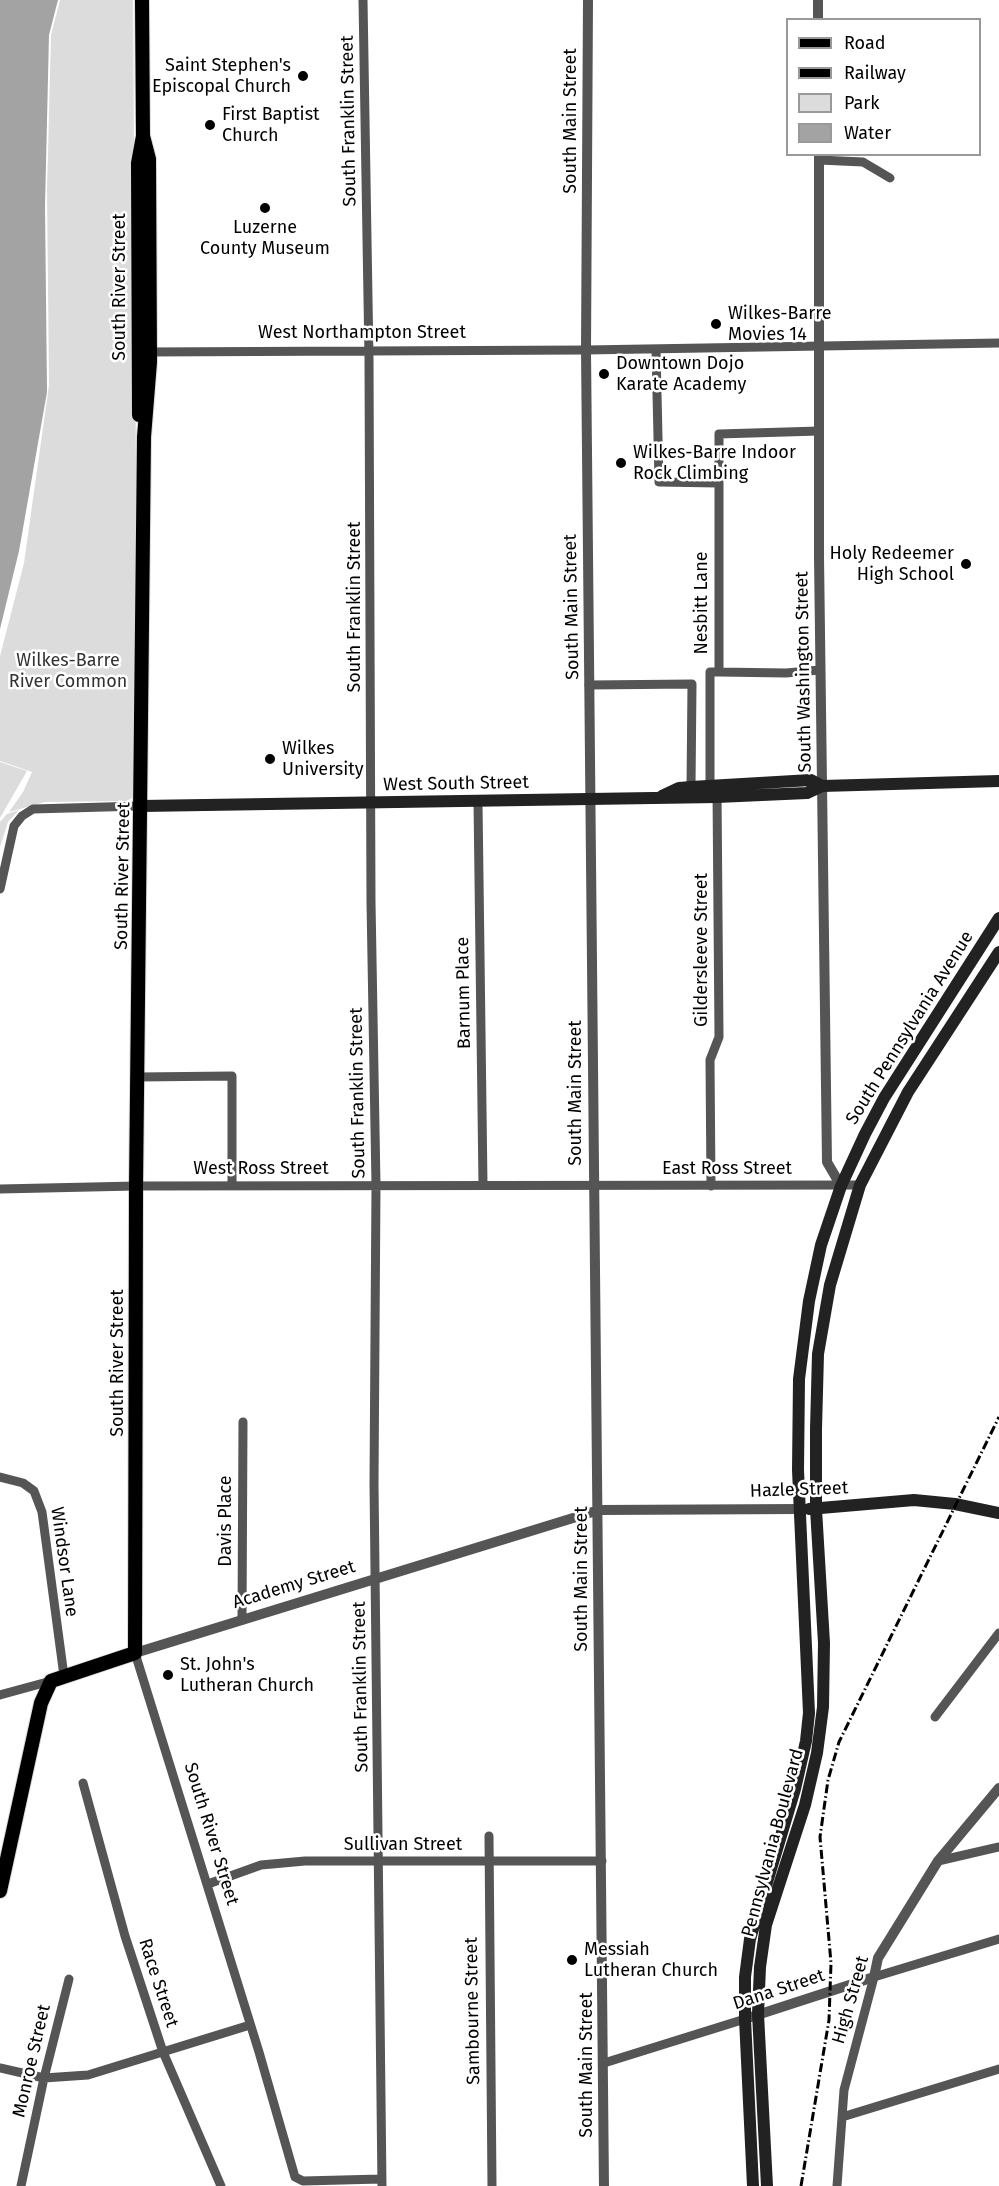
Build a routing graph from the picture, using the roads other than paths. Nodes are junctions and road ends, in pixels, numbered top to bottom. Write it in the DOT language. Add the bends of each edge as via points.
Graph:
graph roads {
  1 [pos="142,0"];
  2 [pos="363,0"];
  3 [pos="588,0"];
  4 [pos="818,0"];
  5 [pos="818,18"];
  6 [pos="819,157"];
  7 [pos="890,178"];
  8 [pos="999,343"];
  9 [pos="819,345"];
  10 [pos="369,349"];
  11 [pos="656,349"];
  12 [pos="586,350"];
  13 [pos="144,352"];
  14 [pos="819,431"];
  15 [pos="718,483"];
  16 [pos="820,670"];
  17 [pos="719,672"];
  18 [pos="589,685"];
  19 [pos="999,781"];
  20 [pos="822,786"];
  21 [pos="691,787"];
  22 [pos="714,791"];
  23 [pos="661,796"];
  24 [pos="591,800"];
  25 [pos="478,802"];
  26 [pos="372,803"];
  27 [pos="141,806"];
  28 [pos="0,889"];
  29 [pos="999,918"];
  30 [pos="999,952"];
  31 [pos="138,1077"];
  32 [pos="376,1185"];
  33 [pos="483,1185"];
  34 [pos="594,1185"];
  35 [pos="860,1185"];
  36 [pos="136,1186"];
  37 [pos="232,1186"];
  38 [pos="711,1186"];
  39 [pos="841,1186"];
  40 [pos="0,1189"];
  41 [pos="243,1422"];
  42 [pos="0,1477"];
  43 [pos="799,1509"];
  44 [pos="816,1509"];
  45 [pos="599,1510"];
  46 [pos="999,1513"];
  47 [pos="376,1580"];
  48 [pos="242,1620"];
  49 [pos="999,1633"];
  50 [pos="135,1653"];
  51 [pos="58,1678"];
  52 [pos="0,1695"];
  53 [pos="935,1717"];
  54 [pos="83,1783"];
  55 [pos="999,1788"];
  56 [pos="489,1836"];
  57 [pos="999,1847"];
  58 [pos="602,1860"];
  59 [pos="938,1861"];
  60 [pos="380,1862"];
  61 [pos="487,1862"];
  62 [pos="208,1884"];
  63 [pos="0,1888"];
  64 [pos="999,1939"];
  65 [pos="874,1977"];
  66 [pos="69,1979"];
  67 [pos="758,2014"];
  68 [pos="745,2019"];
  69 [pos="250,2025"];
  70 [pos="163,2052"];
  71 [pos="604,2063"];
  72 [pos="0,2068"];
  73 [pos="999,2069"];
  74 [pos="44,2078"];
  75 [pos="842,2117"];
  76 [pos="382,2183"];
  77 [pos="303,2184"];
  78 [pos="21,2186"];
  79 [pos="221,2186"];
  80 [pos="492,2186"];
  81 [pos="604,2186"];
  82 [pos="753,2186"];
  83 [pos="767,2186"];
  84 [pos="837,2186"];
  1 -- 13 [label="main road, South River Street" via="143,136 149,159"];
  2 -- 10 [label="street, South Franklin Street"];
  3 -- 12 [label="street, South Main Street"];
  4 -- 5 [label="street"];
  6 -- 7 [label="street" via="864,162"];
  6 -- 9 [label="street, South Washington Street"];
  8 -- 9 [label="street, West Northampton Street"];
  9 -- 11 [label="street, West Northampton Street"];
  9 -- 14 [label="street, South Washington Street"];
  10 -- 12 [label="street, West Northampton Street"];
  10 -- 13 [label="street, West Northampton Street"];
  10 -- 26 [label="street, South Franklin Street"];
  11 -- 12 [label="street, West Northampton Street"];
  11 -- 15 [label="street" via="659,482"];
  12 -- 18 [label="street, South Main Street"];
  13 -- 27 [label="main road, South River Street"];
  14 -- 15 [label="street, Nesbitt Lane" via="719,434"];
  14 -- 16 [label="street, South Washington Street"];
  15 -- 17 [label="street, Nesbitt Lane"];
  16 -- 17 [label="street"];
  16 -- 20 [label="street, South Washington Street"];
  17 -- 22 [label="street, Nesbitt Lane" via="710,672"];
  18 -- 21 [label="street" via="692,684"];
  18 -- 24 [label="street, South Main Street"];
  19 -- 20 [label="main road"];
  20 -- 22 [label="main road" via="811,780"];
  20 -- 39 [label="street, South Washington Street" via="827,1162"];
  21 -- 22 [label="main road"];
  21 -- 23 [label="main road"];
  22 -- 23 [label="main road"];
  22 -- 38 [label="street, Gildersleeve Street" via="719,1036 710,1060"];
  23 -- 24 [label="main road, West South Street"];
  24 -- 25 [label="main road, West South Street"];
  24 -- 34 [label="street, South Main Street"];
  25 -- 26 [label="main road, West South Street"];
  25 -- 33 [label="street, Barnum Place"];
  26 -- 27 [label="main road, West South Street"];
  26 -- 32 [label="street, South Franklin Street"];
  27 -- 28 [label="street, West South Street" via="33,809 14,826"];
  27 -- 31 [label="main road, South River Street"];
  29 -- 39 [label="main road, South Pennsylvania Avenue" via="885,1098"];
  30 -- 35 [label="main road, South Pennsylvania Avenue" via="908,1092"];
  31 -- 36 [label="main road, South River Street"];
  31 -- 37 [label="street" via="232,1076"];
  32 -- 33 [label="street, West Ross Street"];
  32 -- 37 [label="street, West Ross Street"];
  32 -- 47 [label="street, South Franklin Street"];
  33 -- 34 [label="street, West Ross Street"];
  34 -- 38 [label="street, East Ross Street"];
  34 -- 45 [label="street, South Main Street"];
  35 -- 39 [label="street, East Ross Street"];
  35 -- 44 [label="main road, South Pennsylvania Avenue" via="830,1285 818,1354"];
  36 -- 37 [label="street, West Ross Street"];
  36 -- 40 [label="street, West Ross Street"];
  36 -- 50 [label="main road, South River Street"];
  38 -- 39 [label="street, East Ross Street"];
  39 -- 43 [label="main road, South Pennsylvania Avenue" via="808,1301 799,1379"];
  41 -- 48 [label="street, Davis Place"];
  42 -- 51 [label="street, Windsor Lane" via="23,1483 34,1491 42,1512"];
  43 -- 44 [label="main road, Hazle Street"];
  43 -- 45 [label="street, Hazle Street"];
  43 -- 68 [label="main road, Pennsylvania Boulevard" via="809,1686 806,1741 750,1939"];
  44 -- 46 [label="main road, Hazle Street" via="914,1500"];
  44 -- 67 [label="main road, Pennsylvania Boulevard" via="824,1643 823,1707 805,1805 766,1925"];
  45 -- 47 [label="street, Academy Street"];
  45 -- 58 [label="street, South Main Street"];
  47 -- 48 [label="street, Academy Street"];
  47 -- 60 [label="street, South Franklin Street"];
  48 -- 50 [label="street, Academy Street"];
  49 -- 53 [label="street"];
  50 -- 51 [label="main road, Academy Street"];
  50 -- 62 [label="street, South River Street"];
  51 -- 52 [label="street, Academy Street"];
  51 -- 63 [label="main road" via="41,1703"];
  54 -- 70 [label="street, Race Street" via="125,1936"];
  55 -- 59 [label="street, High Street"];
  56 -- 61 [label="street, Sambourne Street"];
  57 -- 59 [label="street"];
  58 -- 61 [label="street, Sullivan Street"];
  58 -- 71 [label="street, South Main Street"];
  59 -- 65 [label="street, High Street" via="878,1958"];
  60 -- 61 [label="street, Sullivan Street"];
  60 -- 62 [label="street, Sullivan Street" via="261,1865"];
  60 -- 76 [label="street, South Franklin Street"];
  61 -- 80 [label="street, Sambourne Street"];
  62 -- 69 [label="street, South River Street"];
  64 -- 65 [label="street, Dana Street"];
  65 -- 67 [label="street, Dana Street"];
  65 -- 75 [label="street, High Street" via="846,2080"];
  66 -- 74 [label="street, Monroe Street"];
  67 -- 68 [label="street, Dana Street"];
  67 -- 83 [label="main road, Pennsylvania Boulevard"];
  68 -- 71 [label="street, Dana Street"];
  68 -- 82 [label="main road, Pennsylvania Boulevard"];
  69 -- 70 [label="street"];
  69 -- 77 [label="street, South River Street" via="295,2177"];
  70 -- 74 [label="street" via="88,2075"];
  70 -- 79 [label="street, Race Street"];
  71 -- 81 [label="street, South Main Street"];
  72 -- 74 [label="street"];
  73 -- 75 [label="street"];
  74 -- 78 [label="street, Monroe Street"];
  75 -- 84 [label="street, High Street"];
  76 -- 77 [label="street, South River Street"];
}
